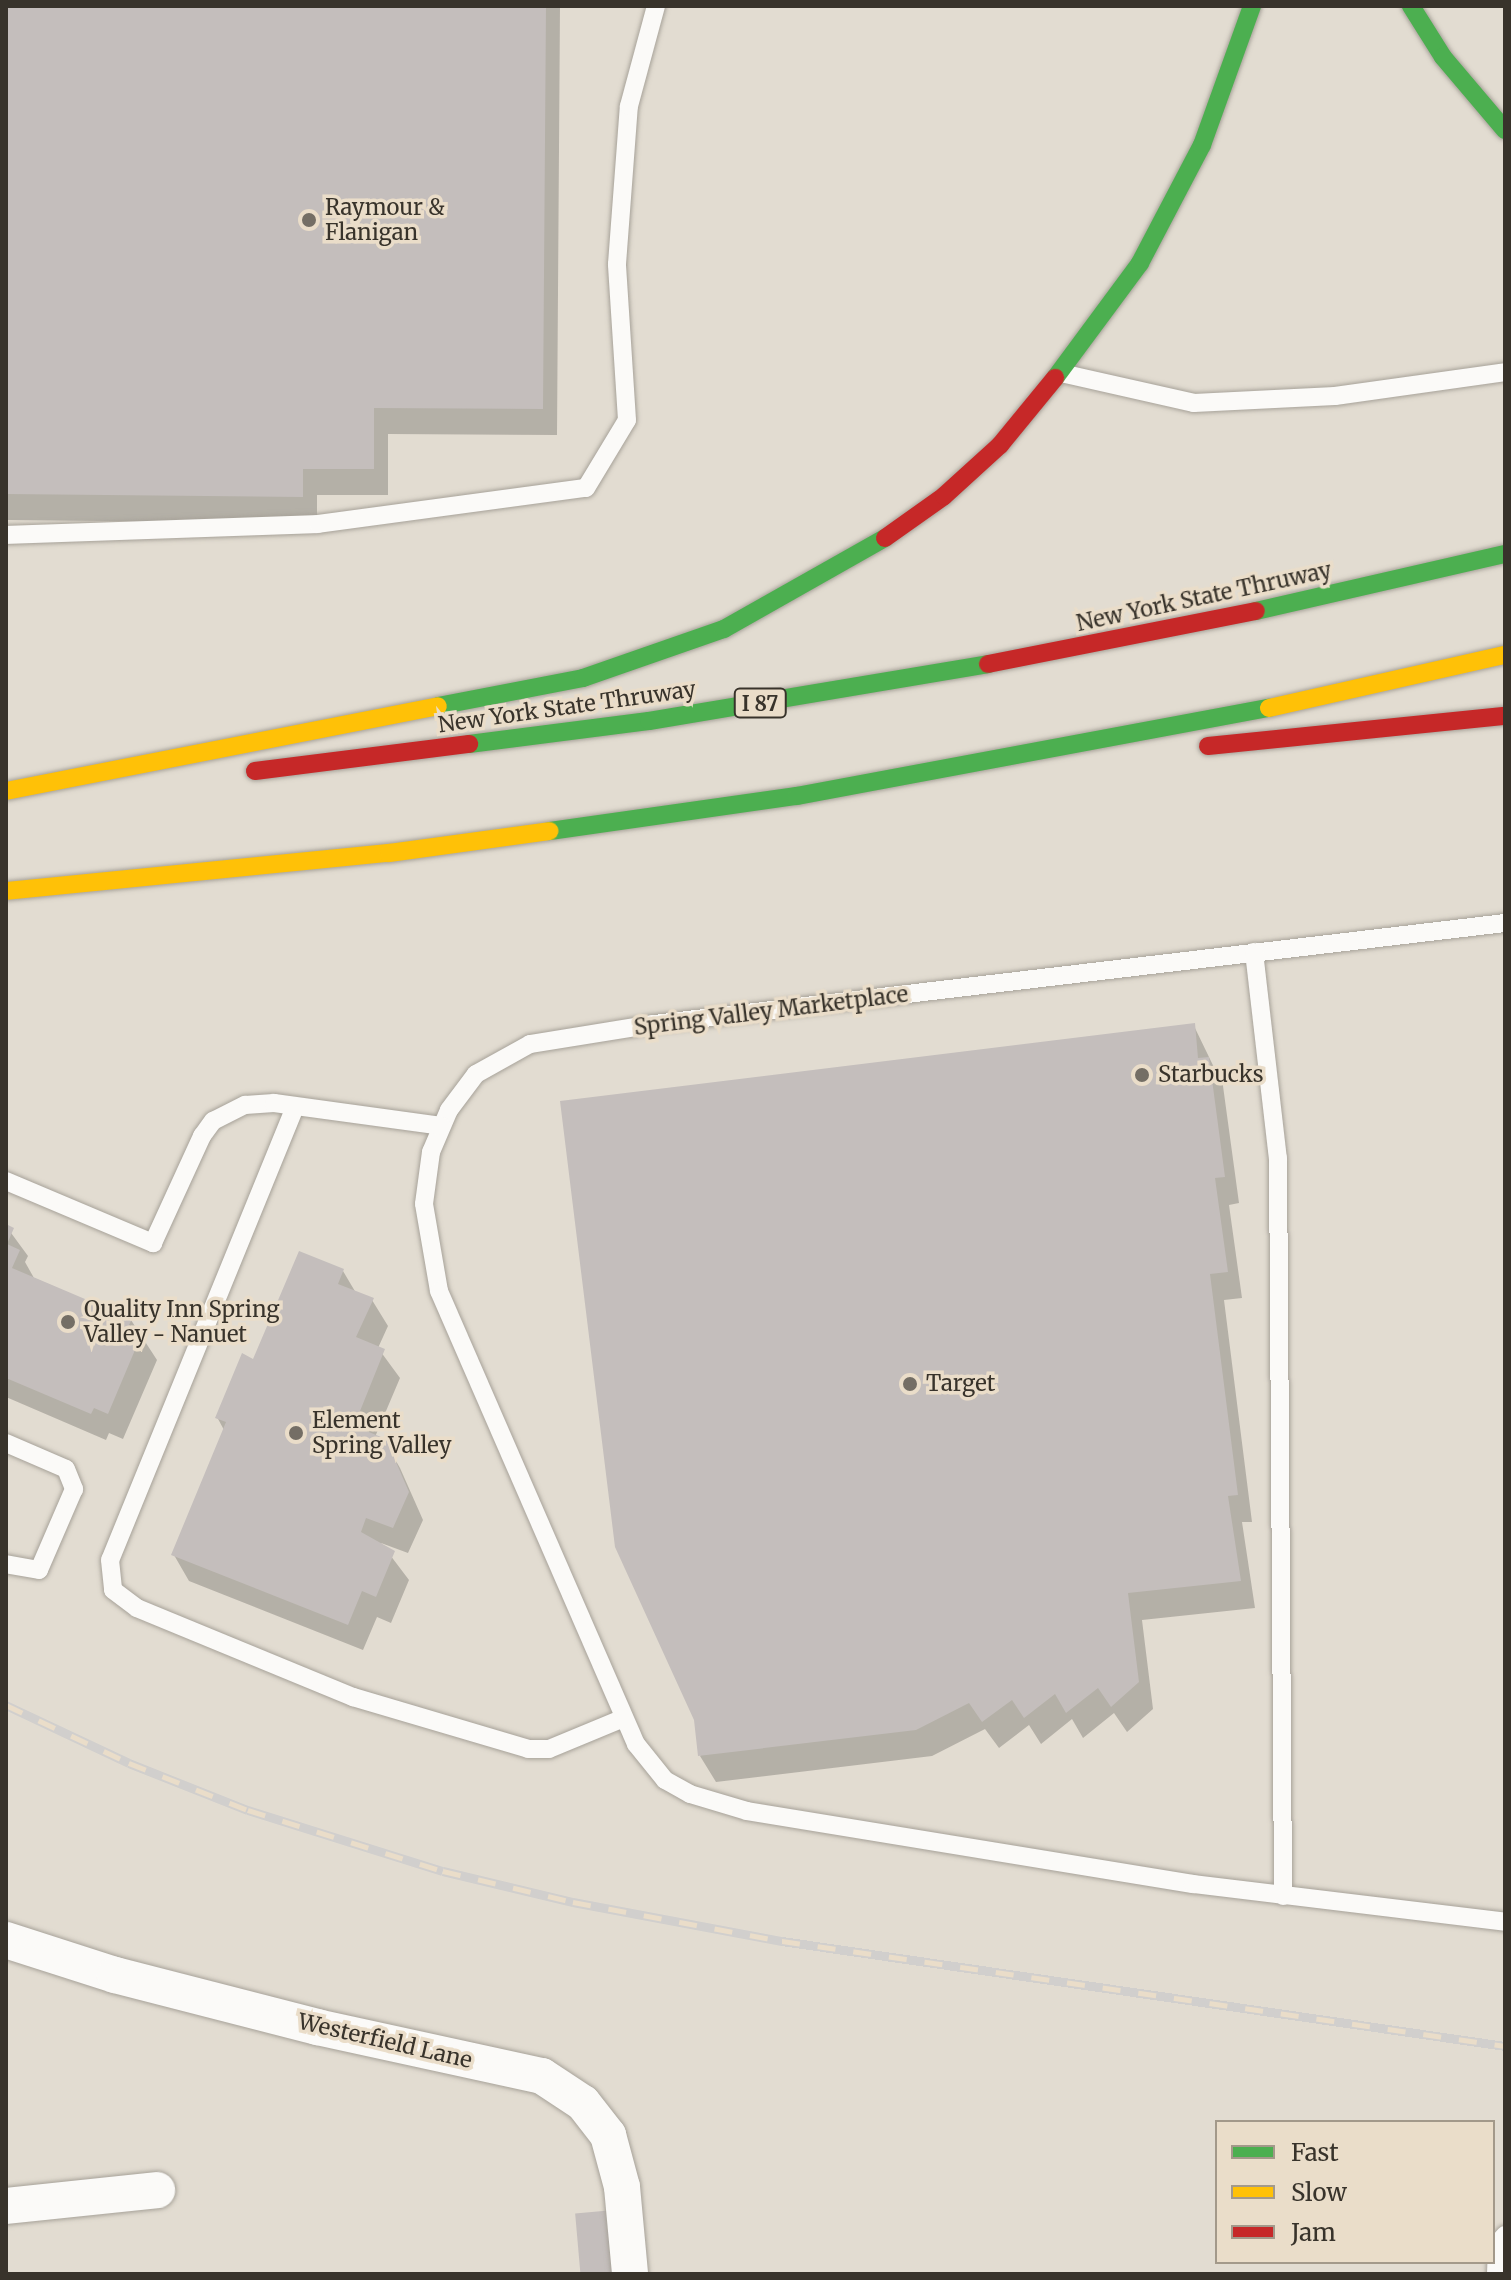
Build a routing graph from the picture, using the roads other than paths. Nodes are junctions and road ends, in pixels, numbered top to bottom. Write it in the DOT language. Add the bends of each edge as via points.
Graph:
graph roads {
  1 [pos="656,6"];
  2 [pos="1252,6"];
  3 [pos="1411,6"];
  4 [pos="1505,130"];
  5 [pos="1060,372"];
  6 [pos="1505,372"];
  7 [pos="6,535"];
  8 [pos="1505,554"];
  9 [pos="1505,655"];
  10 [pos="1505,716"];
  11 [pos="1195,748"];
  12 [pos="1132,754"];
  13 [pos="230,774"];
  14 [pos="931,774"];
  15 [pos="170,780"];
  16 [pos="6,792"];
  17 [pos="6,891"];
  18 [pos="1505,923"];
  19 [pos="1254,952"];
  20 [pos="295,1107"];
  21 [pos="441,1126"];
  22 [pos="6,1181"];
  23 [pos="6,1443"];
  24 [pos="6,1564"];
  25 [pos="624,1718"];
  26 [pos="1283,1896"];
  27 [pos="1505,1922"];
  28 [pos="6,1940"];
  29 [pos="157,2190"];
  30 [pos="6,2206"];
  31 [pos="1505,2235"];
  32 [pos="630,2274"];
  33 [pos="1496,2274"];
  1 -- 7 [label="lane" via="629,106 617,264 627,420 586,488 318,524"];
  2 -- 5 [label="highway" via="1229,79 1174,203 1105,316"];
  3 -- 4 [label="highway" via="1443,57"];
  5 -- 6 [label="lane" via="1194,403 1335,396"];
  5 -- 16 [label="highway" via="1025,419 916,517 793,595 688,644 510,696"];
  8 -- 13 [label="highway, New York State Thruway / I 87" via="1185,627 916,677 528,738"];
  9 -- 14 [label="highway" via="1231,716"];
  10 -- 11 [label="highway"];
  12 -- 14 [label="highway"];
  14 -- 17 [label="highway" via="389,853"];
  15 -- 16 [label="highway"];
  18 -- 19 [label="lane, Spring Valley Marketplace"];
  19 -- 21 [label="lane, Spring Valley Marketplace" via="654,1024 530,1044 476,1074"];
  19 -- 26 [label="lane" via="1278,1158"];
  20 -- 21 [label="lane"];
  20 -- 22 [label="lane" via="245,1105 213,1121 194,1149 153,1243"];
  20 -- 25 [label="lane" via="110,1560 113,1590 137,1608 353,1697 528,1749 549,1749"];
  21 -- 25 [label="lane, Spring Valley Marketplace" via="431,1152 424,1204 439,1291"];
  23 -- 24 [label="lane" via="66,1469 74,1489 49,1557 39,1570"];
  25 -- 26 [label="lane, Spring Valley Marketplace" via="656,1771 715,1803"];
  26 -- 27 [label="lane, Spring Valley Marketplace"];
  28 -- 32 [label="street, Westerfield Lane" via="288,2020 542,2076 583,2103 608,2135 622,2187"];
  29 -- 30 [label="street"];
  31 -- 33 [label="lane" via="1497,2244"];
}
